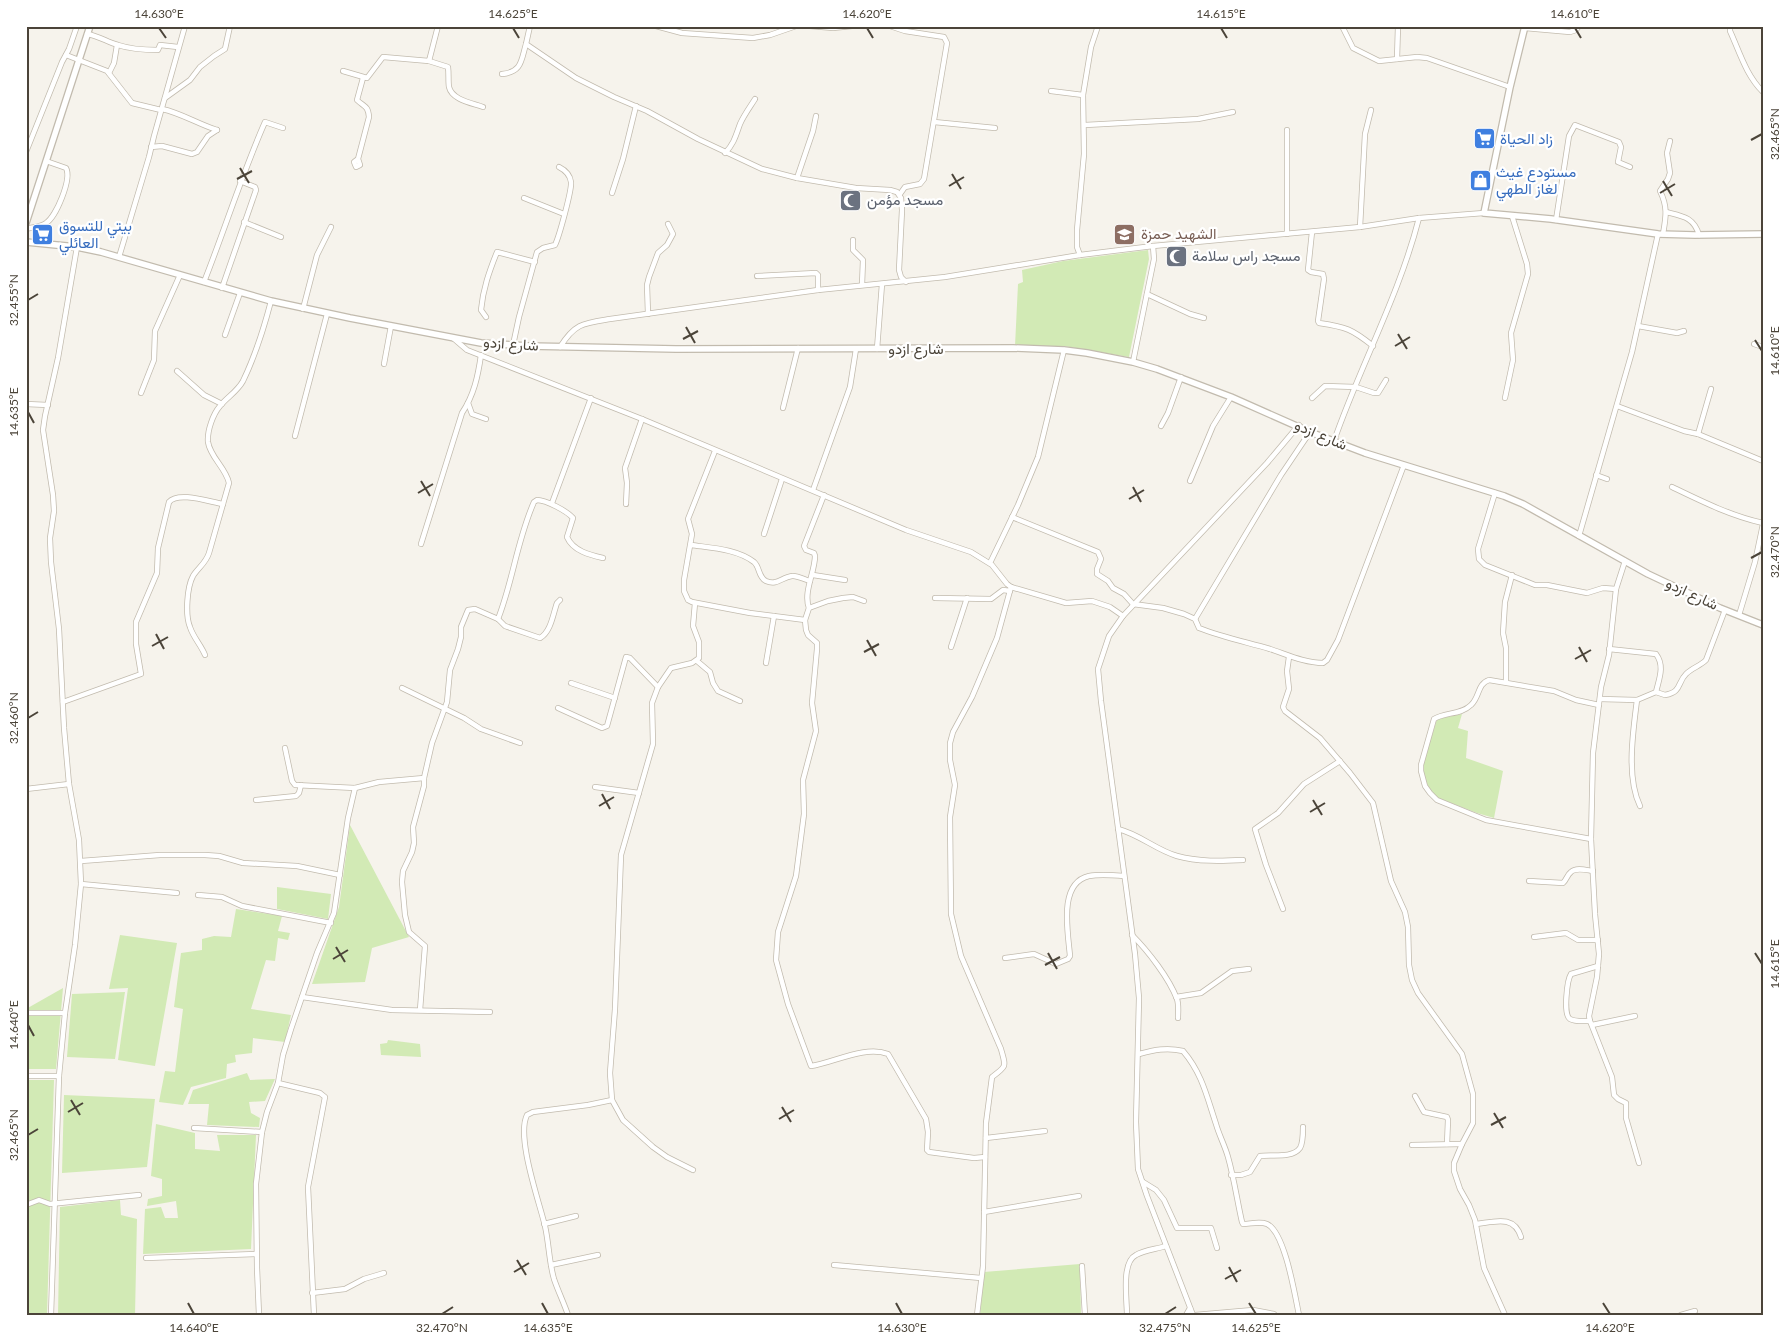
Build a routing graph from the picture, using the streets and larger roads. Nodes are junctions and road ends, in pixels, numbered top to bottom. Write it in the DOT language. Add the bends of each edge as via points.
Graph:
graph roads {
  1 [pos="77,26"];
  2 [pos="90,26"];
  3 [pos="185,26"];
  4 [pos="230,26"];
  5 [pos="438,26"];
  6 [pos="530,26"];
  7 [pos="656,26"];
  8 [pos="796,26"];
  9 [pos="810,26"];
  10 [pos="852,26"];
  11 [pos="890,26"];
  12 [pos="1098,26"];
  13 [pos="1342,26"];
  14 [pos="1398,26"];
  15 [pos="1579,26"];
  16 [pos="1730,26"];
  17 [pos="1525,27"];
  18 [pos="87,34"];
  19 [pos="526,44"];
  20 [pos="117,45"];
  21 [pos="178,47"];
  22 [pos="66,55"];
  23 [pos="1397,59"];
  24 [pos="79,60"];
  25 [pos="429,61"];
  26 [pos="343,71"];
  27 [pos="109,72"];
  28 [pos="502,74"];
  29 [pos="364,78"];
  30 [pos="1510,86"];
  31 [pos="1051,91"];
  32 [pos="1763,92"];
  33 [pos="1083,95"];
  34 [pos="165,98"];
  35 [pos="755,99"];
  36 [pos="636,106"];
  37 [pos="483,107"];
  38 [pos="162,110"];
  39 [pos="1371,110"];
  40 [pos="1234,112"];
  41 [pos="816,116"];
  42 [pos="934,122"];
  43 [pos="1085,125"];
  44 [pos="283,128"];
  45 [pos="995,128"];
  46 [pos="1287,130"];
  47 [pos="1670,141"];
  48 [pos="151,147"];
  49 [pos="26,152"];
  50 [pos="725,152"];
  51 [pos="358,159"];
  52 [pos="46,161"];
  53 [pos="559,167"];
  54 [pos="1630,167"];
  55 [pos="797,178"];
  56 [pos="240,181"];
  57 [pos="612,193"];
  58 [pos="900,194"];
  59 [pos="524,198"];
  60 [pos="1666,212"];
  61 [pos="1484,213"];
  62 [pos="564,214"];
  63 [pos="1512,216"];
  64 [pos="1419,218"];
  65 [pos="1556,220"];
  66 [pos="244,222"];
  67 [pos="26,223"];
  68 [pos="668,224"];
  69 [pos="330,227"];
  70 [pos="1360,227"];
  71 [pos="26,229"];
  72 [pos="1312,232"];
  73 [pos="1287,234"];
  74 [pos="1660,234"];
  75 [pos="1763,234"];
  76 [pos="1699,235"];
  77 [pos="281,237"];
  78 [pos="853,240"];
  79 [pos="26,242"];
  80 [pos="1153,246"];
  81 [pos="77,247"];
  82 [pos="1080,255"];
  83 [pos="119,257"];
  84 [pos="535,262"];
  85 [pos="180,274"];
  86 [pos="757,276"];
  87 [pos="204,282"];
  88 [pos="906,282"];
  89 [pos="882,284"];
  90 [pos="862,285"];
  91 [pos="222,288"];
  92 [pos="818,290"];
  93 [pos="240,293"];
  94 [pos="1147,294"];
  95 [pos="271,302"];
  96 [pos="303,309"];
  97 [pos="327,314"];
  98 [pos="648,314"];
  99 [pos="486,317"];
  100 [pos="1204,318"];
  101 [pos="390,326"];
  102 [pos="1638,326"];
  103 [pos="1684,331"];
  104 [pos="225,335"];
  105 [pos="453,338"];
  106 [pos="1754,344"];
  107 [pos="513,346"];
  108 [pos="1373,346"];
  109 [pos="560,347"];
  110 [pos="1763,347"];
  111 [pos="798,348"];
  112 [pos="856,349"];
  113 [pos="877,349"];
  114 [pos="1064,350"];
  115 [pos="481,356"];
  116 [pos="1133,362"];
  117 [pos="384,364"];
  118 [pos="177,371"];
  119 [pos="1182,377"];
  120 [pos="1386,380"];
  121 [pos="1356,387"];
  122 [pos="1711,388"];
  123 [pos="141,393"];
  124 [pos="1231,397"];
  125 [pos="591,398"];
  126 [pos="1312,398"];
  127 [pos="1505,398"];
  128 [pos="468,403"];
  129 [pos="26,404"];
  130 [pos="222,404"];
  131 [pos="48,405"];
  132 [pos="1617,406"];
  133 [pos="783,408"];
  134 [pos="486,419"];
  135 [pos="642,419"];
  136 [pos="1161,426"];
  137 [pos="1299,426"];
  138 [pos="1310,432"];
  139 [pos="1698,434"];
  140 [pos="295,436"];
  141 [pos="1334,441"];
  142 [pos="716,451"];
  143 [pos="1763,461"];
  144 [pos="1404,465"];
  145 [pos="1596,475"];
  146 [pos="782,478"];
  147 [pos="1607,479"];
  148 [pos="1190,481"];
  149 [pos="1672,486"];
  150 [pos="813,490"];
  151 [pos="1495,493"];
  152 [pos="824,495"];
  153 [pos="552,503"];
  154 [pos="223,504"];
  155 [pos="626,504"];
  156 [pos="1012,517"];
  157 [pos="1763,524"];
  158 [pos="764,534"];
  159 [pos="1579,536"];
  160 [pos="421,544"];
  161 [pos="691,545"];
  162 [pos="603,558"];
  163 [pos="1625,561"];
  164 [pos="990,563"];
  165 [pos="813,576"];
  166 [pos="1512,576"];
  167 [pos="845,580"];
  168 [pos="810,581"];
  169 [pos="1010,589"];
  170 [pos="1616,589"];
  171 [pos="935,598"];
  172 [pos="967,598"];
  173 [pos="560,600"];
  174 [pos="864,601"];
  175 [pos="696,602"];
  176 [pos="1134,604"];
  177 [pos="809,608"];
  178 [pos="1726,610"];
  179 [pos="1739,615"];
  180 [pos="774,616"];
  181 [pos="1123,616"];
  182 [pos="1195,619"];
  183 [pos="498,620"];
  184 [pos="805,620"];
  185 [pos="1763,625"];
  186 [pos="951,647"];
  187 [pos="1609,650"];
  188 [pos="205,655"];
  189 [pos="1289,656"];
  190 [pos="697,661"];
  191 [pos="766,663"];
  192 [pos="1506,682"];
  193 [pos="571,683"];
  194 [pos="658,687"];
  195 [pos="402,688"];
  196 [pos="1656,692"];
  197 [pos="615,698"];
  198 [pos="1600,699"];
  199 [pos="1638,700"];
  200 [pos="740,701"];
  201 [pos="63,702"];
  202 [pos="1599,705"];
  203 [pos="558,708"];
  204 [pos="445,709"];
  205 [pos="520,743"];
  206 [pos="285,748"];
  207 [pos="1340,761"];
  208 [pos="424,778"];
  209 [pos="69,784"];
  210 [pos="301,785"];
  211 [pos="595,787"];
  212 [pos="355,788"];
  213 [pos="26,789"];
  214 [pos="639,793"];
  215 [pos="256,800"];
  216 [pos="1640,806"];
  217 [pos="1118,829"];
  218 [pos="1591,839"];
  219 [pos="1243,860"];
  220 [pos="81,861"];
  221 [pos="1592,871"];
  222 [pos="340,876"];
  223 [pos="1124,876"];
  224 [pos="1529,881"];
  225 [pos="81,884"];
  226 [pos="177,893"];
  227 [pos="198,895"];
  228 [pos="1283,909"];
  229 [pos="331,923"];
  230 [pos="1132,935"];
  231 [pos="1534,937"];
  232 [pos="1598,940"];
  233 [pos="1005,958"];
  234 [pos="1598,966"];
  235 [pos="1249,969"];
  236 [pos="302,997"];
  237 [pos="1176,997"];
  238 [pos="420,1010"];
  239 [pos="490,1012"];
  240 [pos="26,1013"];
  241 [pos="65,1013"];
  242 [pos="1635,1016"];
  243 [pos="1178,1018"];
  244 [pos="1591,1023"];
  245 [pos="1139,1054"];
  246 [pos="26,1076"];
  247 [pos="59,1076"];
  248 [pos="278,1083"];
  249 [pos="1416,1096"];
  250 [pos="612,1100"];
  251 [pos="1303,1127"];
  252 [pos="194,1128"];
  253 [pos="1045,1131"];
  254 [pos="262,1132"];
  255 [pos="986,1138"];
  256 [pos="1412,1144"];
  257 [pos="1446,1144"];
  258 [pos="1462,1144"];
  259 [pos="985,1157"];
  260 [pos="1639,1164"];
  261 [pos="693,1170"];
  262 [pos="1231,1175"];
  263 [pos="1143,1182"];
  264 [pos="139,1195"];
  265 [pos="1079,1196"];
  266 [pos="55,1203"];
  267 [pos="26,1204"];
  268 [pos="984,1212"];
  269 [pos="576,1216"];
  270 [pos="544,1224"];
  271 [pos="1476,1224"];
  272 [pos="1521,1237"];
  273 [pos="1166,1246"];
  274 [pos="1218,1248"];
  275 [pos="256,1254"];
  276 [pos="598,1256"];
  277 [pos="146,1258"];
  278 [pos="551,1265"];
  279 [pos="834,1265"];
  280 [pos="1082,1266"];
  281 [pos="384,1273"];
  282 [pos="981,1278"];
  283 [pos="312,1293"];
  284 [pos="1190,1308"];
  285 [pos="1695,1311"];
  286 [pos="1274,1314"];
  287 [pos="51,1315"];
  288 [pos="260,1315"];
  289 [pos="314,1315"];
  290 [pos="568,1315"];
  291 [pos="977,1315"];
  292 [pos="1085,1315"];
  293 [pos="1127,1315"];
  294 [pos="1186,1315"];
  295 [pos="1194,1315"];
  296 [pos="1300,1315"];
  297 [pos="1505,1315"];
  298 [pos="1681,1315"];
  1 -- 22 [label="street"];
  2 -- 18 [label="street"];
  3 -- 21 [label="street"];
  4 -- 34 [label="street" via="225,49"];
  5 -- 25 [label="street"];
  6 -- 19 [label="street"];
  7 -- 8 [label="street" via="682,33 753,38"];
  9 -- 10 [label="street"];
  11 -- 42 [label="street" via="946,39 947,50"];
  12 -- 33 [label="street"];
  13 -- 23 [label="street" via="1356,50 1374,60"];
  14 -- 23 [label="street"];
  15 -- 17 [label="street" via="1570,32"];
  16 -- 32 [label="street" via="1744,65"];
  17 -- 30 [label="street"];
  18 -- 20 [label="street"];
  18 -- 24 [label="street"];
  19 -- 28 [label="street" via="518,68"];
  19 -- 36 [label="street" via="576,78"];
  20 -- 21 [label="street" via="150,50 158,50 160,45"];
  20 -- 27 [label="street"];
  21 -- 34 [label="street"];
  22 -- 24 [label="street"];
  22 -- 49 [label="street"];
  23 -- 30 [label="street" via="1426,58"];
  24 -- 27 [label="street"];
  24 -- 52 [label="street"];
  25 -- 29 [label="street" via="383,57 369,77"];
  25 -- 37 [label="street" via="448,67 452,94"];
  26 -- 29 [label="street"];
  27 -- 38 [label="street" via="132,103"];
  29 -- 51 [label="street" via="357,100 364,104 369,117"];
  30 -- 61 [label="street"];
  31 -- 33 [label="street"];
  33 -- 43 [label="street"];
  34 -- 38 [label="street"];
  35 -- 50 [label="street" via="740,124 737,136"];
  36 -- 50 [label="street"];
  36 -- 57 [label="street"];
  38 -- 48 [label="street"];
  38 -- 48 [label="street" via="175,112 217,130 192,154 162,146"];
  39 -- 70 [label="street" via="1365,134"];
  40 -- 43 [label="street" via="1198,119"];
  41 -- 55 [label="street"];
  42 -- 45 [label="street"];
  42 -- 58 [label="street" via="923,182 905,188"];
  43 -- 82 [label="street" via="1077,230"];
  44 -- 56 [label="street" via="265,122"];
  46 -- 73 [label="street"];
  47 -- 60 [label="street" via="1667,153 1670,173 1660,191 1666,202"];
  48 -- 83 [label="street"];
  50 -- 55 [label="street" via="762,169"];
  52 -- 67 [label="street"];
  52 -- 71 [label="street" via="66,168 68,178 51,219"];
  53 -- 62 [label="street" via="565,170 571,181"];
  54 -- 65 [label="street" via="1618,162 1619,142 1575,125 1569,136"];
  55 -- 58 [label="street"];
  56 -- 66 [label="street" via="255,186 256,190"];
  56 -- 87 [label="street"];
  58 -- 88 [label="street" via="899,270"];
  59 -- 62 [label="street"];
  60 -- 74 [label="street"];
  60 -- 76 [label="street" via="1688,217"];
  61 -- 63 [label="street"];
  61 -- 64 [label="street"];
  62 -- 84 [label="street" via="555,245 540,249"];
  63 -- 65 [label="street"];
  63 -- 127 [label="street" via="1528,274 1511,333 1513,360"];
  64 -- 70 [label="street"];
  64 -- 108 [label="street" via="1406,262"];
  65 -- 74 [label="street"];
  66 -- 77 [label="street"];
  66 -- 91 [label="street"];
  68 -- 98 [label="street" via="673,234 658,253 647,285"];
  69 -- 96 [label="street" via="318,255"];
  70 -- 72 [label="street"];
  72 -- 73 [label="street"];
  72 -- 108 [label="street" via="1308,270 1323,274 1324,279 1319,323 1344,326"];
  73 -- 80 [label="street"];
  74 -- 76 [label="street"];
  74 -- 102 [label="street"];
  75 -- 76 [label="street"];
  78 -- 90 [label="street" via="853,250 863,260"];
  79 -- 81 [label="street, شارع ازدو"];
  80 -- 82 [label="street"];
  80 -- 94 [label="street" via="1154,259"];
  81 -- 83 [label="street, شارع ازدو"];
  81 -- 131 [label="street"];
  82 -- 88 [label="street"];
  83 -- 85 [label="street, شارع ازدو"];
  84 -- 99 [label="street" via="497,252 482,296 481,310"];
  84 -- 107 [label="street"];
  85 -- 87 [label="street, شارع ازدو"];
  85 -- 123 [label="street" via="156,330 154,360"];
  86 -- 92 [label="street" via="816,273"];
  87 -- 91 [label="street, شارع ازدو"];
  88 -- 89 [label="street"];
  89 -- 90 [label="street"];
  89 -- 113 [label="street"];
  90 -- 92 [label="street"];
  91 -- 93 [label="street, شارع ازدو"];
  92 -- 98 [label="street"];
  93 -- 95 [label="street, شارع ازدو"];
  93 -- 104 [label="street"];
  94 -- 100 [label="street"];
  94 -- 116 [label="street"];
  95 -- 96 [label="street, شارع ازدو"];
  95 -- 130 [label="street" via="242,383"];
  96 -- 97 [label="street, شارع ازدو"];
  97 -- 101 [label="street, شارع ازدو"];
  97 -- 140 [label="street"];
  98 -- 109 [label="street" via="577,326"];
  101 -- 105 [label="street, شارع ازدو"];
  101 -- 117 [label="street"];
  102 -- 103 [label="street" via="1677,333"];
  102 -- 132 [label="street"];
  105 -- 107 [label="street, شارع ازدو"];
  105 -- 115 [label="street" via="467,350"];
  106 -- 110 [label="street"];
  107 -- 109 [label="street, شارع ازدو"];
  108 -- 121 [label="street"];
  109 -- 111 [label="street, شارع ازدو"];
  111 -- 112 [label="street, شارع ازدو"];
  111 -- 133 [label="street"];
  112 -- 113 [label="street, شارع ازدو"];
  112 -- 150 [label="street" via="850,388"];
  113 -- 114 [label="street, شارع ازدو"];
  114 -- 116 [label="street, شارع ازدو"];
  114 -- 156 [label="street" via="1038,457"];
  115 -- 125 [label="street"];
  115 -- 128 [label="street" via="478,378"];
  116 -- 119 [label="street, شارع ازدو"];
  118 -- 130 [label="street" via="204,395"];
  119 -- 124 [label="street, شارع ازدو"];
  119 -- 136 [label="street"];
  120 -- 121 [label="street" via="1374,393"];
  121 -- 126 [label="street" via="1325,386"];
  121 -- 141 [label="street"];
  122 -- 139 [label="street"];
  124 -- 137 [label="street, شارع ازدو"];
  124 -- 148 [label="street" via="1213,426"];
  125 -- 135 [label="street"];
  125 -- 153 [label="street"];
  128 -- 134 [label="street" via="472,414"];
  128 -- 160 [label="street" via="462,413"];
  129 -- 131 [label="street"];
  130 -- 154 [label="street" via="211,425 208,442 228,475"];
  131 -- 201 [label="street" via="43,430 54,495 50,551"];
  132 -- 139 [label="street"];
  132 -- 145 [label="street"];
  135 -- 142 [label="street"];
  135 -- 155 [label="street" via="625,468"];
  137 -- 138 [label="street, شارع ازدو"];
  137 -- 176 [label="street"];
  138 -- 141 [label="street, شارع ازدو"];
  138 -- 182 [label="street"];
  139 -- 143 [label="street"];
  141 -- 144 [label="street, شارع ازدو"];
  142 -- 146 [label="street"];
  142 -- 161 [label="street" via="688,519"];
  144 -- 151 [label="street, شارع ازدو"];
  144 -- 189 [label="street" via="1338,640 1327,660 1319,663"];
  145 -- 147 [label="street"];
  145 -- 159 [label="street"];
  146 -- 150 [label="street"];
  146 -- 158 [label="street"];
  149 -- 157 [label="street" via="1722,510"];
  150 -- 152 [label="street"];
  151 -- 159 [label="street, شارع ازدو" via="1523,504"];
  151 -- 166 [label="street" via="1478,554 1485,566"];
  152 -- 164 [label="street" via="906,530 971,552"];
  152 -- 165 [label="street" via="804,546 815,556"];
  153 -- 162 [label="street" via="572,516 567,537 570,543 586,554"];
  153 -- 183 [label="street" via="534,502 521,534"];
  154 -- 188 [label="street" via="208,558 192,578 188,594 190,629"];
  154 -- 201 [label="street" via="182,497 171,499 158,548 158,574 136,622 141,674"];
  156 -- 164 [label="street"];
  156 -- 176 [label="street" via="1098,552 1101,559 1097,574"];
  157 -- 179 [label="street"];
  159 -- 163 [label="street, شارع ازدو"];
  161 -- 168 [label="street" via="725,550 753,562 765,581 774,583 793,576"];
  161 -- 175 [label="street" via="684,591 688,600"];
  163 -- 170 [label="street"];
  163 -- 178 [label="street, شارع ازدو"];
  164 -- 169 [label="street"];
  165 -- 167 [label="street"];
  165 -- 168 [label="street"];
  166 -- 170 [label="street" via="1535,584 1587,593 1603,588"];
  166 -- 192 [label="street" via="1503,633"];
  168 -- 177 [label="street"];
  169 -- 172 [label="street" via="991,599"];
  169 -- 181 [label="street" via="1066,602 1092,601"];
  169 -- 255 [label="street" via="997,638 950,743 955,785 950,817 952,914 962,956 1004,1060 1002,1071 991,1081"];
  170 -- 187 [label="street"];
  171 -- 172 [label="street"];
  172 -- 186 [label="street"];
  173 -- 183 [label="street" via="548,631 540,638 505,626"];
  174 -- 177 [label="street" via="843,598"];
  175 -- 180 [label="street"];
  175 -- 190 [label="street" via="693,626 699,642"];
  176 -- 181 [label="street"];
  176 -- 182 [label="street" via="1162,608"];
  177 -- 184 [label="street"];
  178 -- 179 [label="street, شارع ازدو"];
  178 -- 196 [label="street" via="1703,663 1686,674 1677,690 1665,695"];
  179 -- 185 [label="street, شارع ازدو"];
  180 -- 184 [label="street"];
  180 -- 191 [label="street"];
  181 -- 217 [label="street" via="1109,636 1098,670"];
  182 -- 189 [label="street" via="1199,628"];
  183 -- 204 [label="street" via="475,609 465,614 450,670"];
  184 -- 259 [label="street" via="808,635 817,643 818,649 812,703 816,731 803,780 804,814 796,876 778,932 776,960 788,1004 811,1066 852,1055 888,1054 926,1119 927,1150"];
  187 -- 196 [label="street" via="1656,654 1661,664"];
  187 -- 198 [label="street"];
  189 -- 207 [label="street" via="1285,711 1310,729"];
  190 -- 194 [label="street" via="671,668"];
  190 -- 200 [label="street" via="710,672 718,691"];
  192 -- 202 [label="street" via="1554,690 1576,700"];
  192 -- 218 [label="street" via="1485,681 1469,707 1434,719 1421,765 1425,786 1437,800 1477,818"];
  193 -- 197 [label="street"];
  194 -- 197 [label="street" via="630,658 626,658"];
  194 -- 214 [label="street" via="652,703 653,744"];
  195 -- 204 [label="street"];
  196 -- 199 [label="street"];
  197 -- 203 [label="street" via="605,728"];
  198 -- 199 [label="street"];
  198 -- 202 [label="street"];
  199 -- 216 [label="street" via="1632,737 1634,795"];
  201 -- 209 [label="street"];
  202 -- 218 [label="street" via="1593,754"];
  204 -- 205 [label="street" via="481,729"];
  204 -- 208 [label="street" via="432,743"];
  206 -- 210 [label="street" via="292,781"];
  207 -- 228 [label="street" via="1304,784 1278,813 1255,829"];
  207 -- 258 [label="street" via="1376,811 1391,881 1405,912 1412,980 1462,1054 1473,1094 1474,1123"];
  208 -- 212 [label="street"];
  208 -- 238 [label="street" via="413,827 414,843 402,882 409,932 425,946"];
  209 -- 213 [label="street"];
  209 -- 220 [label="street"];
  210 -- 212 [label="street"];
  210 -- 215 [label="street" via="296,796"];
  211 -- 214 [label="street"];
  212 -- 222 [label="street"];
  214 -- 250 [label="street" via="621,855 610,1073"];
  217 -- 219 [label="street" via="1132,832 1177,856"];
  217 -- 223 [label="street"];
  218 -- 221 [label="street"];
  220 -- 222 [label="street" via="205,855 242,862 298,866"];
  220 -- 225 [label="street"];
  221 -- 224 [label="street" via="1570,872 1563,883"];
  221 -- 232 [label="street"];
  222 -- 229 [label="street"];
  223 -- 230 [label="street"];
  223 -- 233 [label="street" via="1088,876 1074,884 1068,904 1068,959 1056,964 1034,954"];
  225 -- 226 [label="street"];
  225 -- 241 [label="street"];
  227 -- 229 [label="street" via="222,897 242,906"];
  229 -- 236 [label="street"];
  230 -- 237 [label="street" via="1154,961"];
  230 -- 245 [label="street" via="1139,998"];
  231 -- 232 [label="street" via="1566,933 1582,941"];
  232 -- 234 [label="street"];
  234 -- 244 [label="street"];
  234 -- 244 [label="street" via="1571,974 1568,984 1568,1017"];
  235 -- 237 [label="street" via="1232,971 1202,993"];
  236 -- 238 [label="street" via="392,1010"];
  236 -- 248 [label="street" via="283,1055"];
  237 -- 243 [label="street"];
  238 -- 239 [label="street"];
  240 -- 241 [label="street"];
  241 -- 247 [label="street"];
  242 -- 244 [label="street"];
  244 -- 260 [label="street" via="1612,1077 1614,1095 1626,1103 1626,1118"];
  245 -- 262 [label="street" via="1170,1048 1182,1050 1188,1057 1211,1104"];
  245 -- 263 [label="street" via="1137,1145 1138,1169"];
  246 -- 247 [label="street"];
  247 -- 266 [label="street"];
  248 -- 254 [label="street"];
  248 -- 283 [label="street" via="325,1097 308,1187"];
  249 -- 257 [label="street" via="1424,1112 1447,1117"];
  250 -- 261 [label="street" via="632,1129 667,1156"];
  250 -- 270 [label="street" via="527,1115 524,1121 527,1157"];
  251 -- 262 [label="street" via="1301,1145 1295,1152 1260,1156 1250,1172"];
  252 -- 254 [label="street"];
  253 -- 255 [label="street"];
  254 -- 275 [label="street" via="256,1184"];
  255 -- 259 [label="street"];
  256 -- 257 [label="street"];
  257 -- 258 [label="street"];
  258 -- 271 [label="street" via="1454,1171"];
  259 -- 268 [label="street"];
  262 -- 296 [label="street" via="1242,1222 1267,1224 1282,1244"];
  263 -- 273 [label="street"];
  263 -- 274 [label="street" via="1160,1195 1177,1228 1212,1228"];
  264 -- 266 [label="street"];
  265 -- 268 [label="street"];
  266 -- 267 [label="street" via="39,1200"];
  266 -- 287 [label="street"];
  268 -- 282 [label="street"];
  269 -- 270 [label="street"];
  270 -- 278 [label="street"];
  271 -- 272 [label="street" via="1510,1222"];
  271 -- 297 [label="street" via="1484,1268"];
  273 -- 284 [label="street"];
  273 -- 293 [label="street" via="1137,1254 1129,1261 1126,1271"];
  275 -- 277 [label="street"];
  275 -- 288 [label="street"];
  276 -- 278 [label="street"];
  278 -- 290 [label="street"];
  279 -- 282 [label="street"];
  280 -- 292 [label="street"];
  281 -- 283 [label="street" via="345,1288"];
  282 -- 291 [label="street"];
  283 -- 289 [label="street"];
  284 -- 294 [label="street"];
  284 -- 295 [label="street"];
  285 -- 298 [label="street"];
  286 -- 295 [label="street" via="1253,1310"];
}
